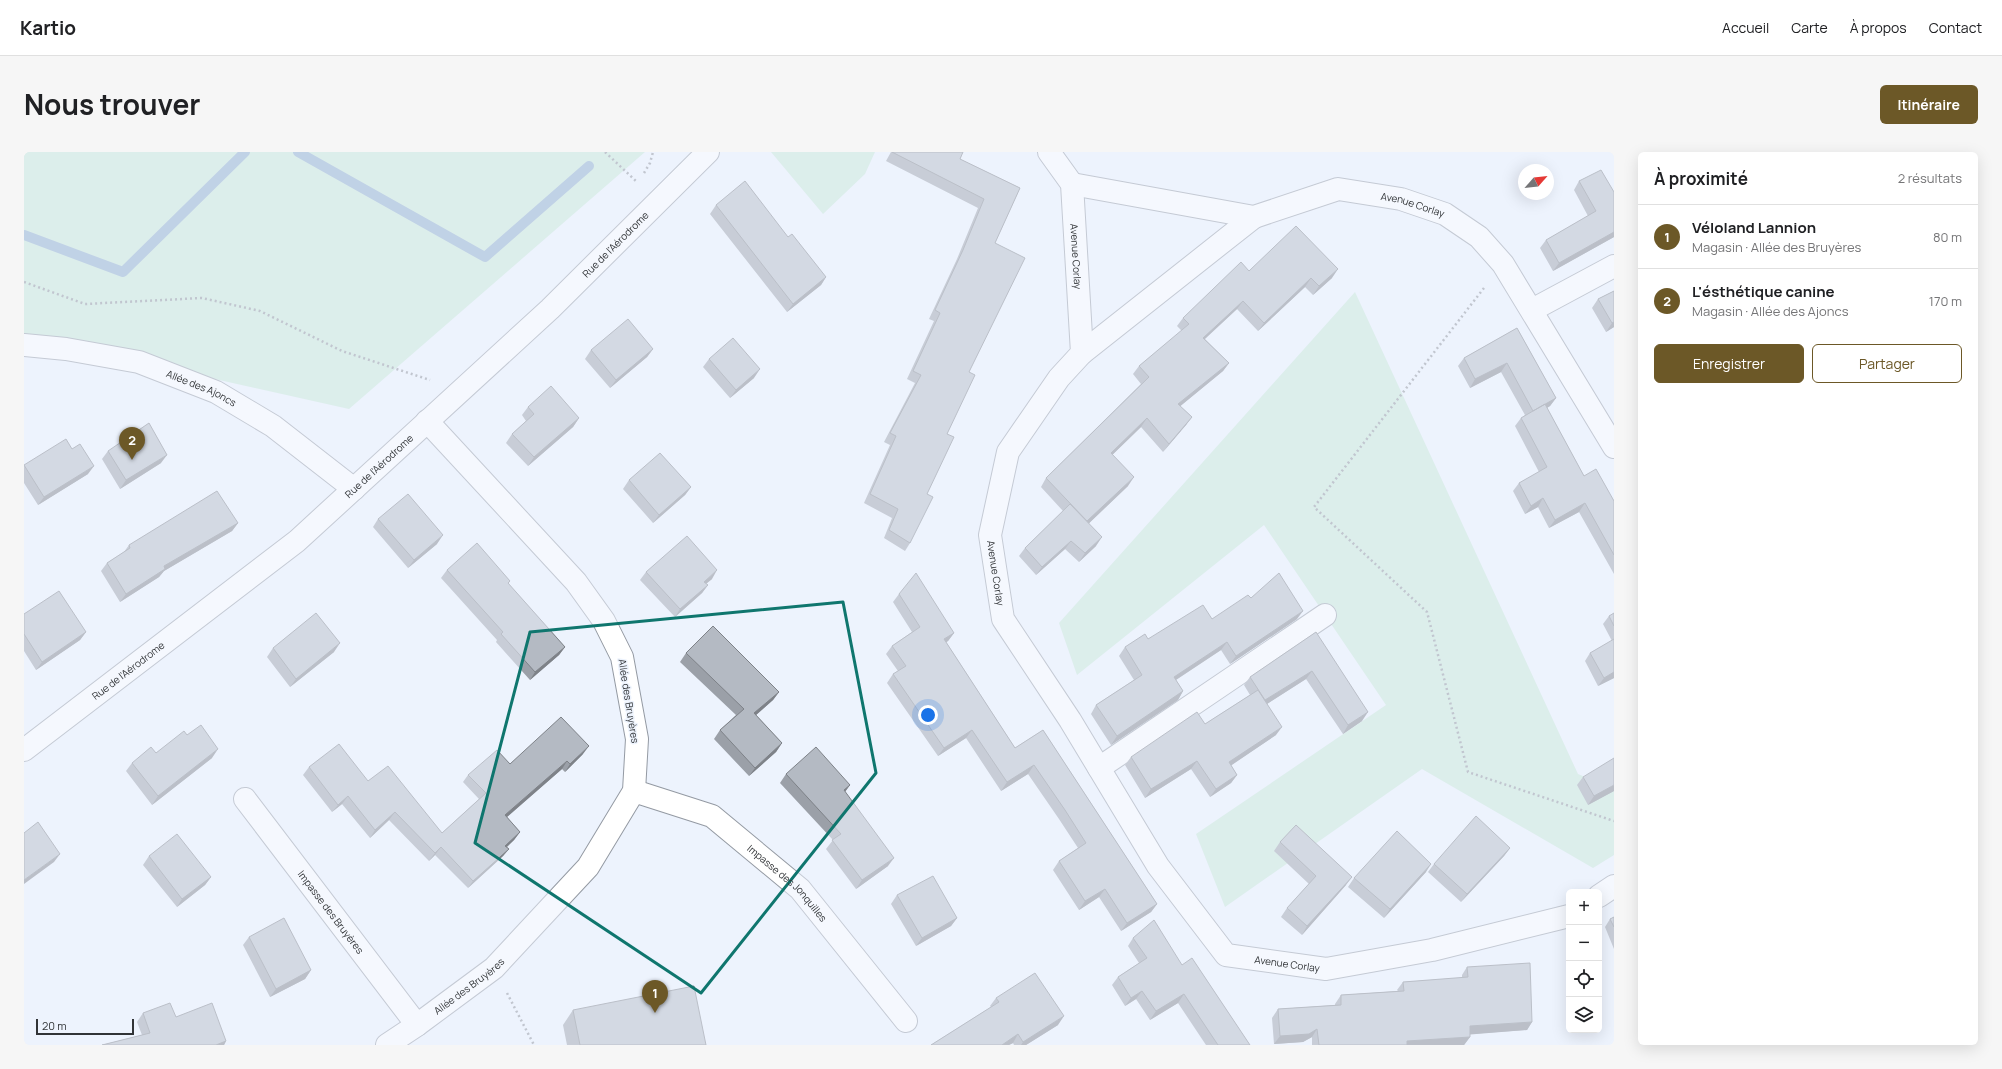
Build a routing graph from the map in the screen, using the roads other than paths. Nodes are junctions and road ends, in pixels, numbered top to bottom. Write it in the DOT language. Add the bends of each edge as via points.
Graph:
graph roads {
  1 [pos="708,152"];
  2 [pos="1049,152"];
  3 [pos="1072,184"];
  4 [pos="1254,217"];
  5 [pos="1614,266"];
  6 [pos="1532,310"];
  7 [pos="24,345"];
  8 [pos="1082,353"];
  9 [pos="427,421"];
  10 [pos="1614,448"];
  11 [pos="354,489"];
  12 [pos="1325,615"];
  13 [pos="24,750"];
  14 [pos="1099,768"];
  15 [pos="634,791"];
  16 [pos="245,799"];
  17 [pos="1614,886"];
  18 [pos="1602,894"];
  19 [pos="1566,917"];
  20 [pos="906,1021"];
  21 [pos="417,1026"];
  22 [pos="387,1045"];
  1 -- 9 [label="street, Rue de l'Aérodrome" via="550,309"];
  2 -- 3 [label="street"];
  3 -- 4 [label="street, Avenue Corlay"];
  3 -- 8 [label="street, Avenue Corlay"];
  4 -- 6 [label="street, Avenue Corlay" via="1338,189 1401,199 1445,214 1479,238 1503,264"];
  4 -- 8 [label="street, Avenue Corlay"];
  5 -- 6 [label="street"];
  6 -- 10 [label="street, Avenue Corlay"];
  7 -- 11 [label="street, Allée des Ajoncs" via="66,349 139,362 216,392 273,426"];
  8 -- 14 [label="street, Avenue Corlay" via="1059,378 1008,452 990,535 1003,619"];
  9 -- 11 [label="street, Rue de l'Aérodrome"];
  9 -- 15 [label="street, Allée des Bruyères" via="576,582 604,621 622,657 637,739"];
  11 -- 13 [label="street, Rue de l'Aérodrome" via="297,541"];
  12 -- 14 [label="street"];
  14 -- 19 [label="street, Avenue Corlay" via="1158,866 1226,955 1326,969 1432,950"];
  15 -- 20 [label="street, Impasse des Jonquilles" via="712,816 800,889"];
  15 -- 21 [label="street, Allée des Bruyères" via="588,867 494,968"];
  16 -- 21 [label="street, Impasse des Bruyères"];
  17 -- 18 [label="street"];
  21 -- 22 [label="street, Allée des Bruyères"];
}
